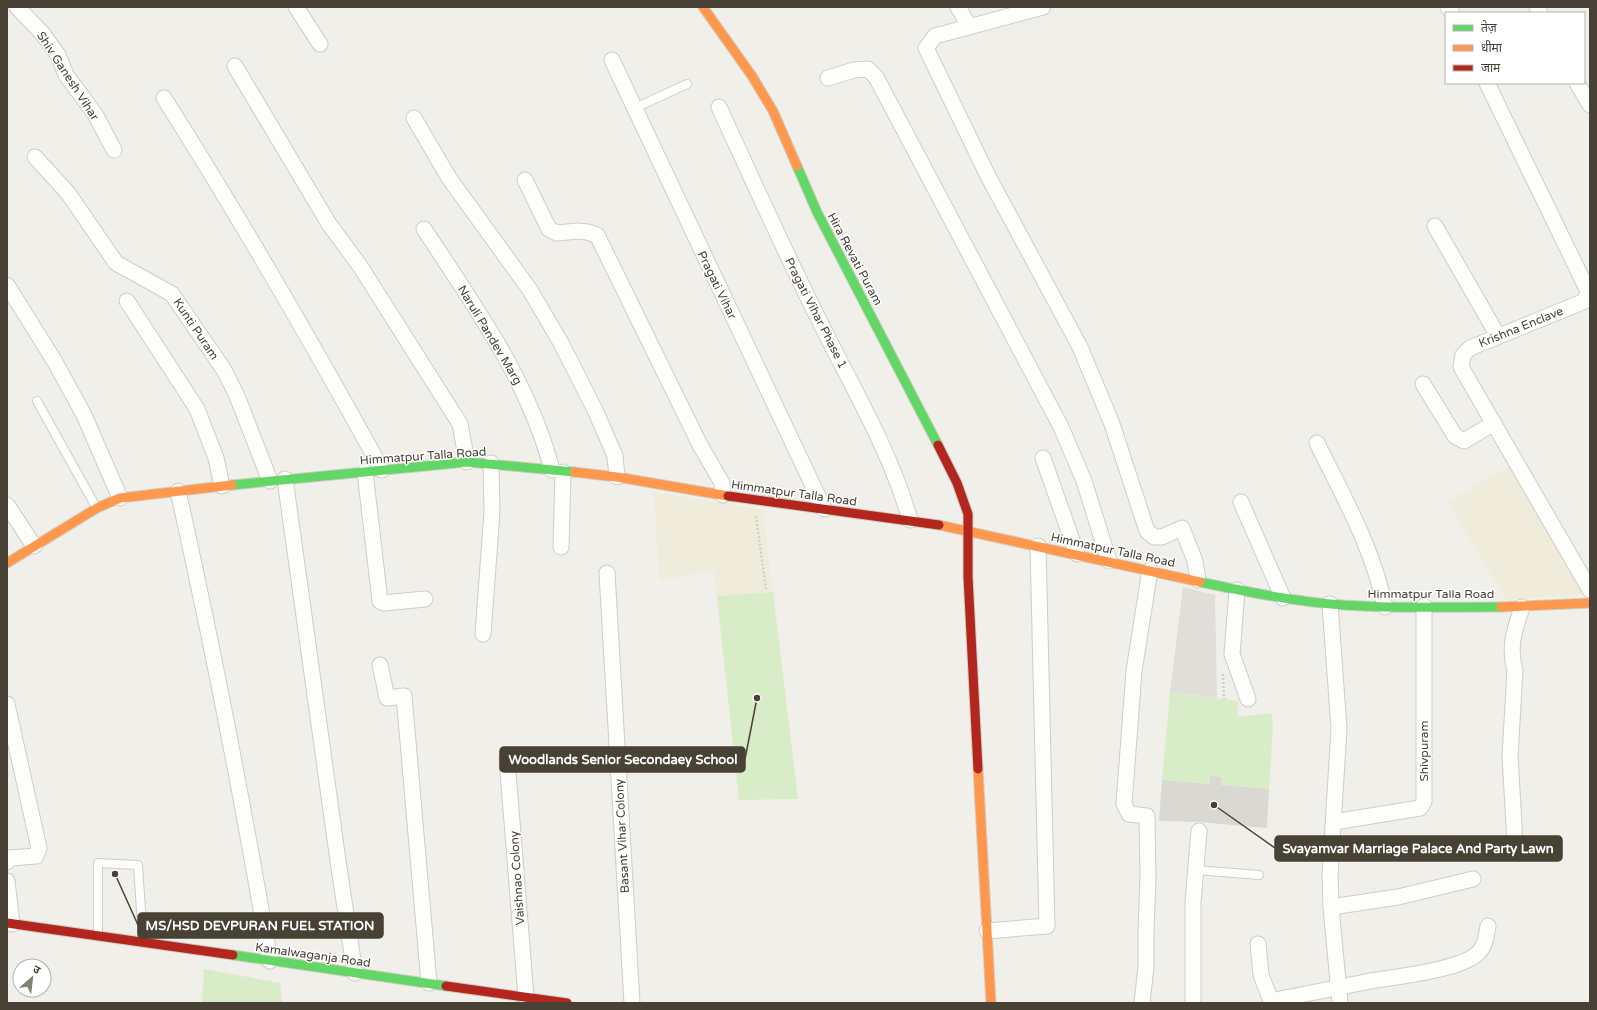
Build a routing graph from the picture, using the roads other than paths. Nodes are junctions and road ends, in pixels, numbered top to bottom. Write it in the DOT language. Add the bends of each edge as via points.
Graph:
graph roads {
  1 [pos="17,7"];
  2 [pos="296,7"];
  3 [pos="703,7"];
  4 [pos="958,7"];
  5 [pos="1043,7"];
  6 [pos="969,26"];
  7 [pos="320,44"];
  8 [pos="612,60"];
  9 [pos="235,66"];
  10 [pos="828,78"];
  11 [pos="687,84"];
  12 [pos="1487,84"];
  13 [pos="1578,84"];
  14 [pos="164,98"];
  15 [pos="1590,105"];
  16 [pos="719,107"];
  17 [pos="635,108"];
  18 [pos="414,118"];
  19 [pos="114,150"];
  20 [pos="35,157"];
  21 [pos="525,180"];
  22 [pos="1435,226"];
  23 [pos="424,229"];
  24 [pos="7,285"];
  25 [pos="127,301"];
  26 [pos="1498,336"];
  27 [pos="1423,384"];
  28 [pos="37,401"];
  29 [pos="1494,422"];
  30 [pos="1317,443"];
  31 [pos="1043,458"];
  32 [pos="467,462"];
  33 [pos="491,463"];
  34 [pos="382,470"];
  35 [pos="557,471"];
  36 [pos="364,472"];
  37 [pos="616,477"];
  38 [pos="285,479"];
  39 [pos="270,481"];
  40 [pos="222,486"];
  41 [pos="178,492"];
  42 [pos="723,495"];
  43 [pos="120,498"];
  44 [pos="1241,502"];
  45 [pos="7,505"];
  46 [pos="97,508"];
  47 [pos="824,509"];
  48 [pos="910,520"];
  49 [pos="968,531"];
  50 [pos="34,546"];
  51 [pos="1038,546"];
  52 [pos="561,547"];
  53 [pos="1077,554"];
  54 [pos="1109,561"];
  55 [pos="7,564"];
  56 [pos="1150,570"];
  57 [pos="607,573"];
  58 [pos="1198,580"];
  59 [pos="1237,590"];
  60 [pos="1590,590"];
  61 [pos="1283,598"];
  62 [pos="425,599"];
  63 [pos="1590,603"];
  64 [pos="1330,604"];
  65 [pos="1424,606"];
  66 [pos="1385,607"];
  67 [pos="1522,607"];
  68 [pos="483,634"];
  69 [pos="380,665"];
  70 [pos="1248,699"];
  71 [pos="7,704"];
  72 [pos="508,759"];
  73 [pos="1334,822"];
  74 [pos="1199,831"];
  75 [pos="1515,842"];
  76 [pos="7,862"];
  77 [pos="1196,870"];
  78 [pos="1259,875"];
  79 [pos="1473,879"];
  80 [pos="7,881"];
  81 [pos="1331,907"];
  82 [pos="9,924"];
  83 [pos="1488,926"];
  84 [pos="987,931"];
  85 [pos="98,936"];
  86 [pos="143,942"];
  87 [pos="1258,944"];
  88 [pos="270,961"];
  89 [pos="355,973"];
  90 [pos="429,983"];
  91 [pos="1338,988"];
  92 [pos="526,997"];
  93 [pos="567,1003"];
  94 [pos="632,1003"];
  95 [pos="990,1003"];
  96 [pos="1142,1003"];
  97 [pos="1193,1003"];
  98 [pos="1340,1003"];
  1 -- 19 [label="street, Shiv Ganesh Vihar" via="43,34 58,55 66,75 95,114"];
  2 -- 7 [label="street"];
  3 -- 49 [label="street, Hira Revati Puram" via="774,111 817,212 957,484 968,514"];
  4 -- 6 [label="street"];
  5 -- 6 [label="street"];
  6 -- 58 [label="street" via="935,36 926,48 988,176 1080,347 1112,424 1147,531 1154,537 1162,537 1182,528 1195,561"];
  8 -- 17 [label="street, Pragati Vihar"];
  9 -- 32 [label="street" via="329,224 360,266 460,424"];
  10 -- 54 [label="street" via="854,70 868,69 876,77 1061,427 1084,481"];
  11 -- 17 [label="lane"];
  12 -- 26 [label="street, Krishna Enclave" via="1588,291 1585,301"];
  13 -- 15 [label="street"];
  14 -- 34 [label="street" via="287,299"];
  16 -- 48 [label="street, Pragati Vihar Phase 1" via="776,234 881,446 903,495"];
  17 -- 47 [label="street, Pragati Vihar"];
  18 -- 37 [label="street" via="449,178 530,290 561,343 615,456"];
  20 -- 39 [label="street, Kunti Puram" via="68,194 116,264 172,294 224,370 237,396"];
  21 -- 42 [label="street" via="552,232 587,232 596,236 722,484"];
  22 -- 26 [label="street"];
  23 -- 35 [label="street, Naruli Pandev Marg" via="516,374"];
  24 -- 43 [label="street" via="55,362 84,415"];
  25 -- 40 [label="street" via="197,409 216,458"];
  26 -- 29 [label="street, Krishna Enclave" via="1470,348 1463,355 1461,367"];
  27 -- 29 [label="street" via="1455,436 1464,441"];
  28 -- 46 [label="lane"];
  29 -- 60 [label="street, Krishna Enclave"];
  30 -- 66 [label="street" via="1367,545"];
  31 -- 53 [label="street"];
  32 -- 33 [label="street, Himmatpur Talla Road"];
  32 -- 34 [label="street, Himmatpur Talla Road"];
  33 -- 35 [label="street, Himmatpur Talla Road"];
  33 -- 68 [label="street" via="492,512"];
  34 -- 36 [label="street, Himmatpur Talla Road"];
  35 -- 37 [label="street, Himmatpur Talla Road"];
  35 -- 52 [label="street"];
  36 -- 38 [label="street, Himmatpur Talla Road"];
  36 -- 62 [label="street" via="380,601 384,603"];
  37 -- 42 [label="street, Himmatpur Talla Road"];
  38 -- 39 [label="street, Himmatpur Talla Road"];
  38 -- 89 [label="street"];
  39 -- 40 [label="street, Himmatpur Talla Road"];
  40 -- 41 [label="street, Himmatpur Talla Road"];
  41 -- 43 [label="street, Himmatpur Talla Road"];
  41 -- 88 [label="street" via="239,784"];
  42 -- 47 [label="street, Himmatpur Talla Road"];
  43 -- 46 [label="street, Himmatpur Talla Road"];
  44 -- 61 [label="street"];
  45 -- 50 [label="street"];
  46 -- 50 [label="street, Himmatpur Talla Road"];
  47 -- 48 [label="street, Himmatpur Talla Road"];
  48 -- 49 [label="street, Himmatpur Talla Road"];
  49 -- 51 [label="street, Himmatpur Talla Road"];
  49 -- 84 [label="street, Hira Revati Puram" via="968,578"];
  50 -- 55 [label="street, Himmatpur Talla Road"];
  51 -- 53 [label="street, Himmatpur Talla Road"];
  51 -- 84 [label="street" via="1047,926"];
  53 -- 54 [label="street, Himmatpur Talla Road"];
  54 -- 56 [label="street, Himmatpur Talla Road"];
  56 -- 58 [label="street, Himmatpur Talla Road"];
  56 -- 96 [label="street" via="1134,671 1124,804 1129,814 1147,816 1146,967"];
  57 -- 94 [label="street, Basant Vihar Colony"];
  58 -- 59 [label="street, Himmatpur Talla Road"];
  59 -- 61 [label="street, Himmatpur Talla Road"];
  59 -- 70 [label="street" via="1232,654"];
  61 -- 64 [label="street, Himmatpur Talla Road"];
  63 -- 67 [label="street, Himmatpur Talla Road"];
  64 -- 66 [label="street, Himmatpur Talla Road"];
  64 -- 73 [label="street" via="1339,715"];
  65 -- 66 [label="street, Himmatpur Talla Road"];
  65 -- 67 [label="street, Himmatpur Talla Road"];
  65 -- 73 [label="street, Shivpuram" via="1424,802 1420,808"];
  67 -- 75 [label="street" via="1512,641 1515,670 1510,757"];
  69 -- 90 [label="street" via="387,698 404,696"];
  71 -- 76 [label="street" via="39,848 36,856 9,858"];
  72 -- 92 [label="street, Vaishnao Colony"];
  73 -- 81 [label="street" via="1330,875"];
  74 -- 77 [label="street"];
  77 -- 78 [label="lane"];
  77 -- 97 [label="street" via="1192,902"];
  79 -- 81 [label="street" via="1398,897"];
  80 -- 82 [label="street"];
  81 -- 91 [label="street"];
  82 -- 85 [label="street, Kamalwaganja Road"];
  83 -- 91 [label="street" via="1486,941 1479,953 1469,959 1406,977"];
  84 -- 95 [label="street, Hira Revati Puram"];
  85 -- 86 [label="street, Kamalwaganja Road"];
  85 -- 86 [label="lane" via="98,863 138,866"];
  86 -- 88 [label="street, Kamalwaganja Road"];
  87 -- 91 [label="street" via="1261,975 1271,1001"];
  88 -- 89 [label="street, Kamalwaganja Road"];
  89 -- 90 [label="street, Kamalwaganja Road"];
  90 -- 92 [label="street, Kamalwaganja Road"];
  91 -- 98 [label="street"];
  92 -- 93 [label="street, Kamalwaganja Road"];
}
